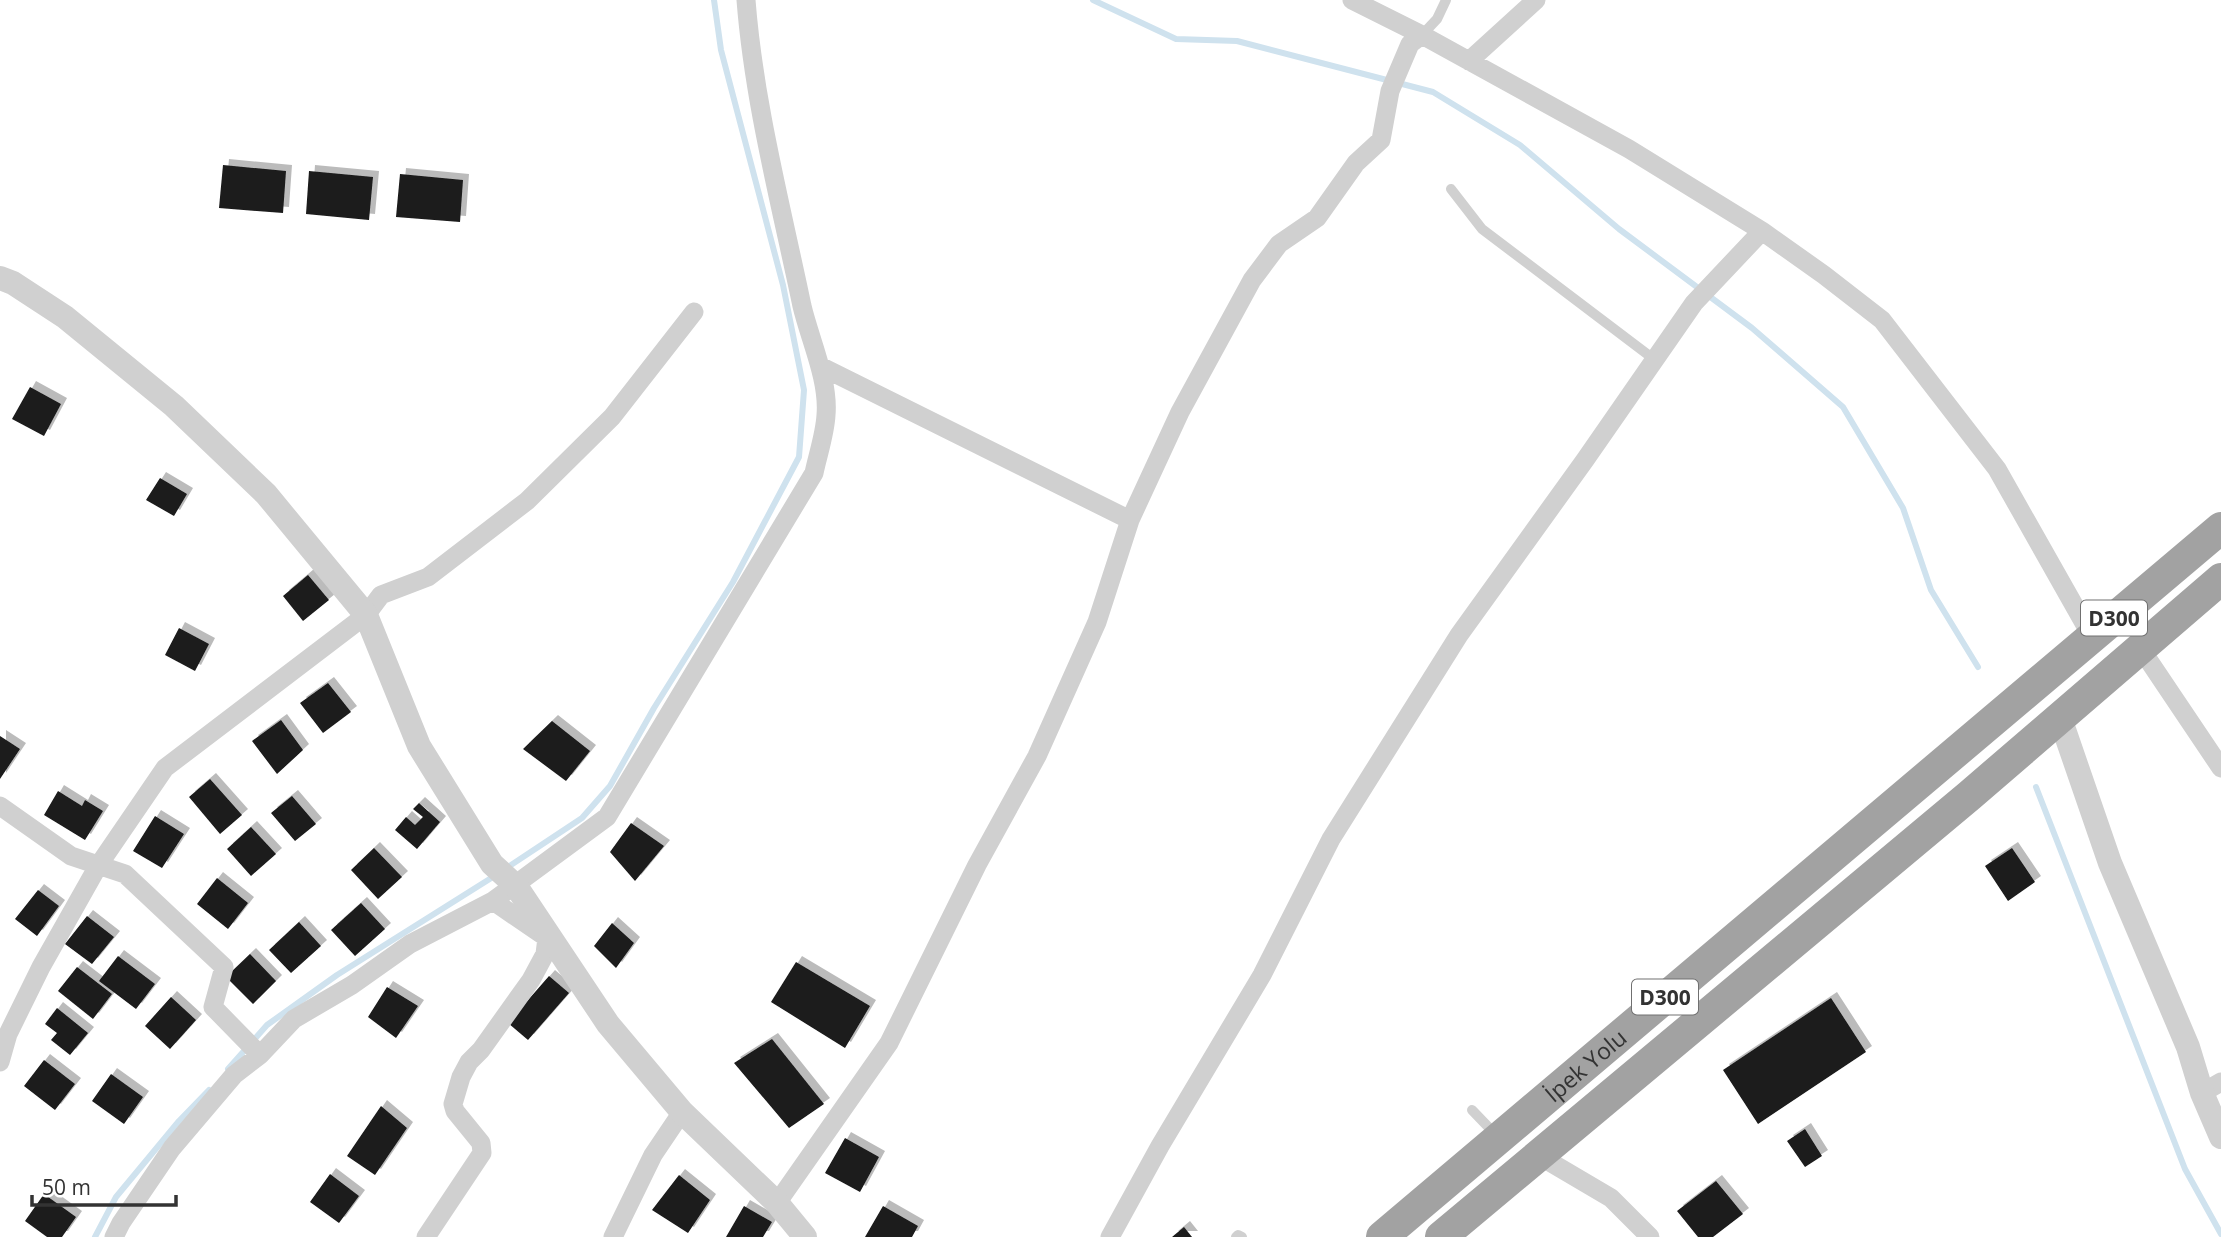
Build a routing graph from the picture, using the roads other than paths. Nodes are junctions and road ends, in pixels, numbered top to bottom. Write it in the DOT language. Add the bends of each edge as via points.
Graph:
graph roads {
  1 [pos="746,0"];
  2 [pos="1352,0"];
  3 [pos="1446,0"];
  4 [pos="1536,0"];
  5 [pos="1422,35"];
  6 [pos="1469,61"];
  7 [pos="1451,189"];
  8 [pos="1762,231"];
  9 [pos="0,278"];
  10 [pos="694,312"];
  11 [pos="1655,360"];
  12 [pos="820,366"];
  13 [pos="1130,520"];
  14 [pos="2218,535"];
  15 [pos="2221,579"];
  16 [pos="366,615"];
  17 [pos="2092,637"];
  18 [pos="2141,649"];
  19 [pos="2050,726"];
  20 [pos="2221,768"];
  21 [pos="0,806"];
  22 [pos="97,866"];
  23 [pos="516,886"];
  24 [pos="493,901"];
  25 [pos="4,1032"];
  26 [pos="253,1048"];
  27 [pos="0,1062"];
  28 [pos="2211,1088"];
  29 [pos="1472,1110"];
  30 [pos="682,1112"];
  31 [pos="2221,1137"];
  32 [pos="1498,1138"];
  33 [pos="1538,1155"];
  34 [pos="777,1203"];
  35 [pos="114,1237"];
  36 [pos="426,1237"];
  37 [pos="613,1237"];
  38 [pos="805,1237"];
  39 [pos="1110,1237"];
  40 [pos="1236,1237"];
  41 [pos="1242,1237"];
  42 [pos="1382,1237"];
  43 [pos="1441,1237"];
  44 [pos="1650,1237"];
  1 -- 12 [label="street" via="750,48 778,193"];
  2 -- 5 [label="street"];
  3 -- 5 [label="lane"];
  4 -- 6 [label="street"];
  5 -- 6 [label="street"];
  5 -- 13 [label="street" via="1410,44 1390,91 1381,139 1356,163 1317,218 1279,244 1252,279 1180,412"];
  6 -- 8 [label="street" via="1629,149"];
  7 -- 11 [label="lane" via="1482,229"];
  8 -- 11 [label="street" via="1693,303"];
  8 -- 17 [label="street" via="1882,320 1997,470"];
  9 -- 16 [label="street" via="65,317 174,407 266,494"];
  10 -- 16 [label="street" via="612,417 527,500 428,577 381,595"];
  11 -- 39 [label="street" via="1459,635 1331,839 1262,975"];
  12 -- 13 [label="street"];
  12 -- 23 [label="street" via="826,414 814,473 781,531 607,817"];
  13 -- 34 [label="street" via="1097,622 1037,756 889,1043"];
  14 -- 17 [label="highway, D300"];
  15 -- 18 [label="highway, D300"];
  16 -- 22 [label="street" via="165,768"];
  16 -- 23 [label="street" via="419,746 492,864"];
  17 -- 32 [label="highway, İpek Yolu / D300"];
  18 -- 19 [label="highway, D300"];
  18 -- 20 [label="street"];
  19 -- 28 [label="street" via="2188,1047"];
  19 -- 33 [label="highway, İpek Yolu / D300"];
  21 -- 22 [label="street" via="71,856"];
  22 -- 25 [label="street"];
  22 -- 26 [label="street" via="125,874 224,967 213,1007"];
  23 -- 24 [label="street"];
  23 -- 30 [label="street" via="608,1024"];
  24 -- 26 [label="street" via="410,944"];
  24 -- 36 [label="street" via="547,938 548,944 531,980 461,1077 453,1104 481,1143 482,1153"];
  25 -- 27 [label="street"];
  26 -- 35 [label="street" via="172,1148"];
  28 -- 31 [label="street"];
  29 -- 32 [label="lane"];
  30 -- 34 [label="street"];
  30 -- 37 [label="street" via="653,1155"];
  32 -- 42 [label="highway, İpek Yolu / D300"];
  33 -- 43 [label="highway, İpek Yolu / D300"];
  33 -- 44 [label="street" via="1611,1198"];
  34 -- 38 [label="street"];
  40 -- 41 [label="lane"];
}
